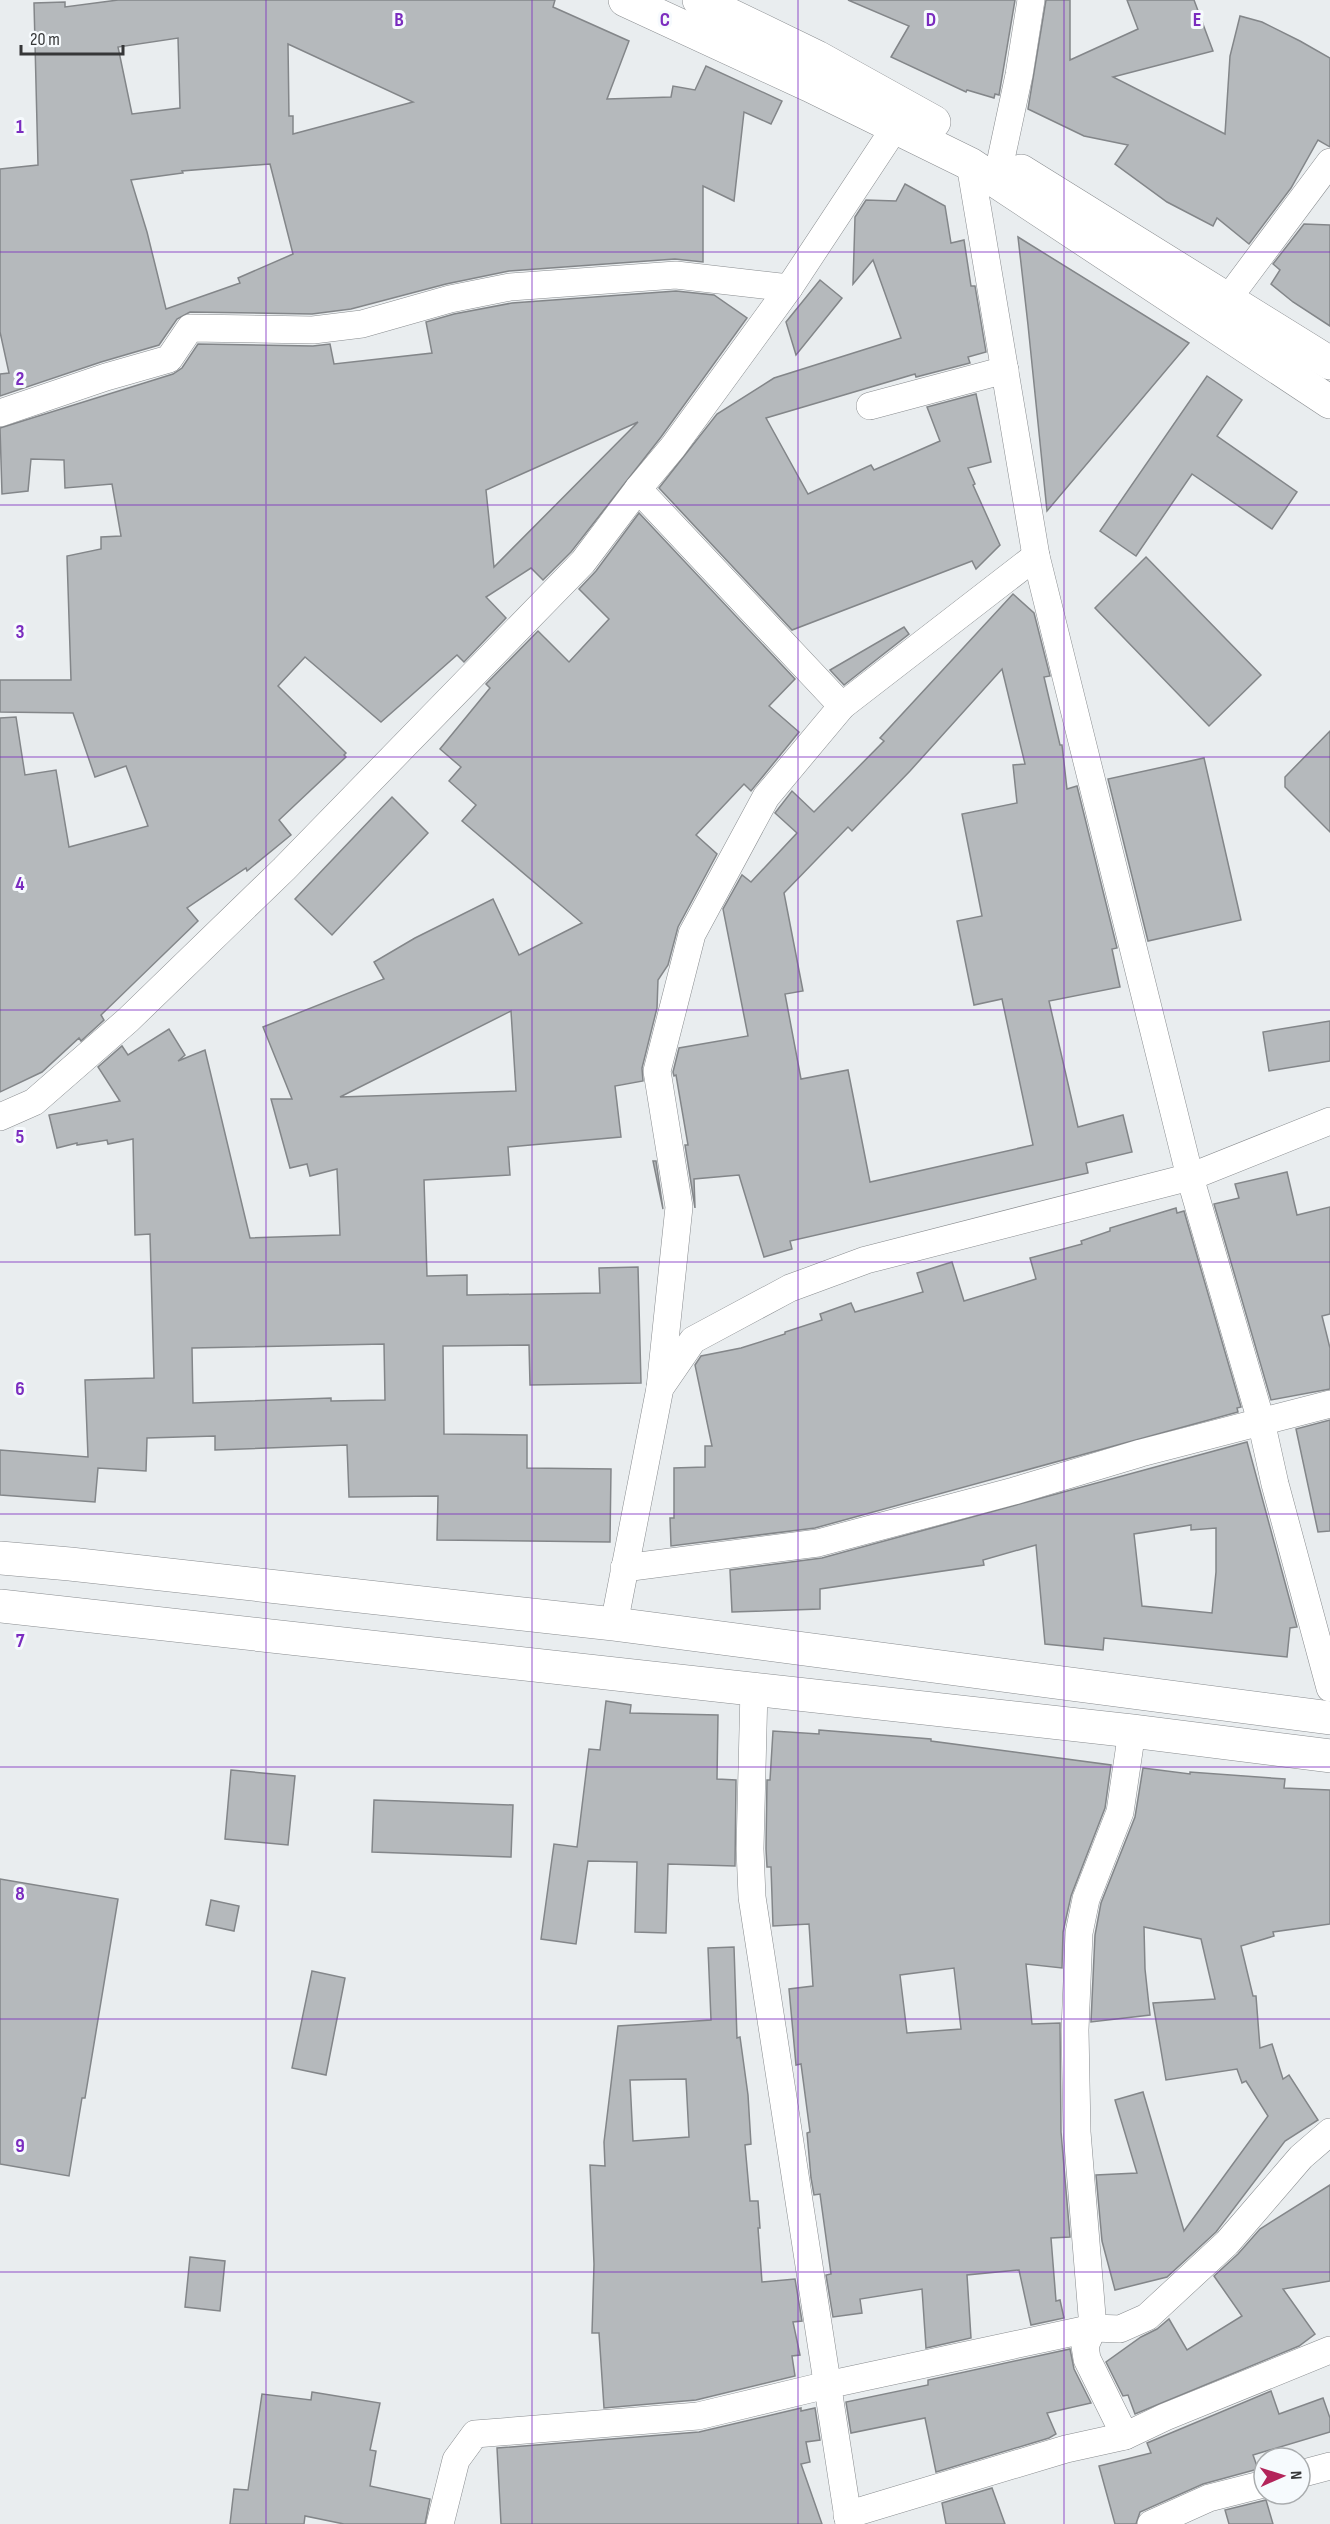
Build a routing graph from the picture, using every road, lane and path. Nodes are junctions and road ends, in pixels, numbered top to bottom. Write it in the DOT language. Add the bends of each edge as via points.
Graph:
graph roads {
  1 [pos="625,0"];
  2 [pos="699,0"];
  3 [pos="1031,0"];
  4 [pos="896,126"];
  5 [pos="986,161"];
  6 [pos="1330,162"];
  7 [pos="789,288"];
  8 [pos="1227,300"];
  9 [pos="1330,363"];
  10 [pos="1005,370"];
  11 [pos="1330,402"];
  12 [pos="870,406"];
  13 [pos="0,413"];
  14 [pos="638,489"];
  15 [pos="1036,556"];
  16 [pos="842,706"];
  17 [pos="0,1117"];
  18 [pos="1330,1121"];
  19 [pos="1190,1177"];
  20 [pos="660,1388"];
  21 [pos="1330,1404"];
  22 [pos="1261,1421"];
  23 [pos="0,1558"];
  24 [pos="624,1568"];
  25 [pos="0,1606"];
  26 [pos="614,1624"];
  27 [pos="1330,1688"];
  28 [pos="754,1689"];
  29 [pos="1330,1718"];
  30 [pos="1132,1731"];
  31 [pos="1330,1756"];
  32 [pos="1330,2132"];
  33 [pos="1093,2328"];
  34 [pos="1330,2349"];
  35 [pos="827,2385"];
  36 [pos="1125,2436"];
  37 [pos="1330,2466"];
  38 [pos="1312,2471"];
  39 [pos="1252,2487"];
  40 [pos="848,2520"];
  41 [pos="440,2524"];
  42 [pos="1151,2524"];
  1 -- 4 [label="main road"];
  2 -- 5 [label="main road" via="817,57"];
  3 -- 5 [label="street" via="1019,75"];
  4 -- 5 [label="main road"];
  4 -- 7 [label="street"];
  5 -- 8 [label="main road"];
  5 -- 10 [label="street"];
  5 -- 11 [label="main road"];
  6 -- 8 [label="street"];
  7 -- 13 [label="street" via="676,275 510,287 362,324 313,330 190,328 169,359"];
  7 -- 14 [label="street"];
  8 -- 9 [label="main road"];
  10 -- 12 [label="street"];
  10 -- 15 [label="street"];
  14 -- 16 [label="street"];
  14 -- 17 [label="street" via="583,562 284,869 128,1020 34,1102"];
  15 -- 16 [label="street"];
  15 -- 19 [label="street"];
  16 -- 20 [label="street" via="766,797 692,934 657,1071 680,1208"];
  18 -- 19 [label="street"];
  19 -- 20 [label="street" via="866,1260 790,1288 693,1340"];
  19 -- 22 [label="street"];
  20 -- 24 [label="street"];
  21 -- 22 [label="street"];
  22 -- 24 [label="street" via="818,1543"];
  22 -- 27 [label="street"];
  23 -- 26 [label="main road"];
  24 -- 26 [label="street"];
  25 -- 28 [label="main road"];
  26 -- 29 [label="main road"];
  28 -- 30 [label="main road"];
  28 -- 35 [label="street" via="752,1897"];
  30 -- 31 [label="main road"];
  30 -- 33 [label="street" via="1120,1812 1086,1899 1079,1933 1075,2030 1077,2132"];
  32 -- 33 [label="street" via="1301,2157 1227,2243 1147,2317 1120,2329"];
  33 -- 35 [label="street"];
  33 -- 36 [label="street" via="1085,2346 1087,2359"];
  34 -- 36 [label="street"];
  35 -- 40 [label="street"];
  35 -- 41 [label="street" via="698,2416 475,2434 456,2460"];
  36 -- 40 [label="street" via="1066,2449"];
  37 -- 38 [label="street"];
  39 -- 42 [label="street" via="1209,2498"];
}
